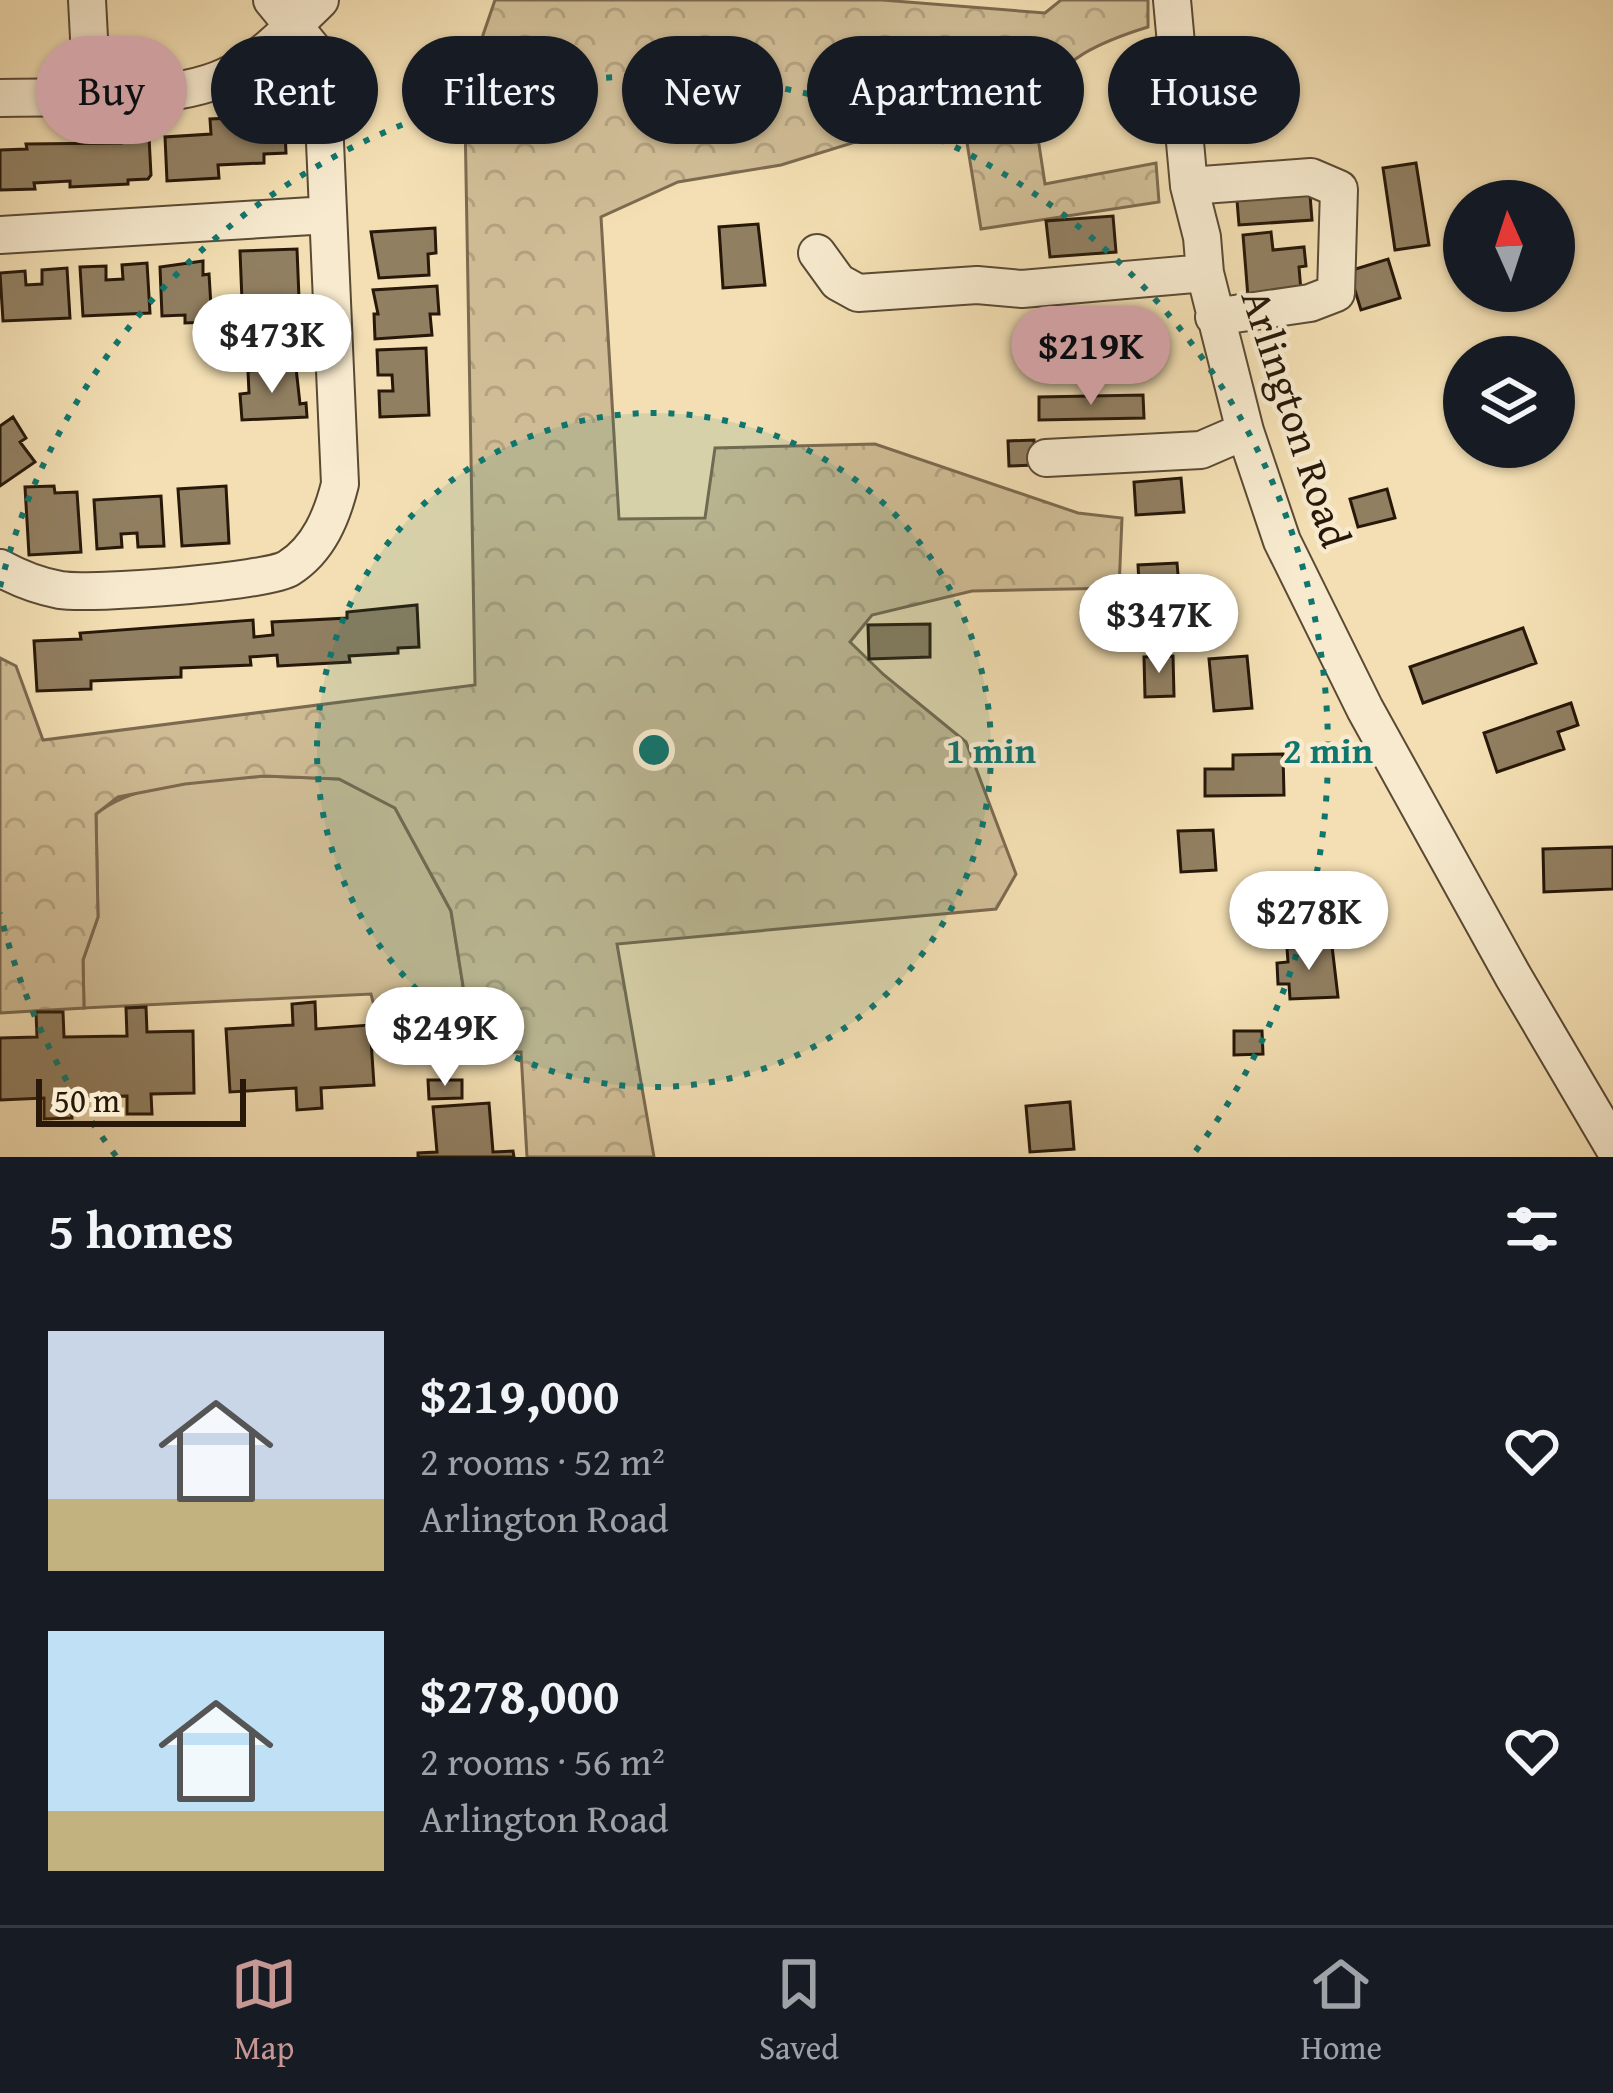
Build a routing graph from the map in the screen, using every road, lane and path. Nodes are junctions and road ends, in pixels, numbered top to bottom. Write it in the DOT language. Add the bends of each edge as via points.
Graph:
graph roads {
  1 [pos="87,0"];
  2 [pos="1172,0"];
  3 [pos="295,8"];
  4 [pos="89,36"];
  5 [pos="187,88"];
  6 [pos="36,96"];
  7 [pos="0,98"];
  8 [pos="1189,186"];
  9 [pos="328,214"];
  10 [pos="0,235"];
  11 [pos="817,253"];
  12 [pos="1205,273"];
  13 [pos="1214,316"];
  14 [pos="1245,431"];
  15 [pos="1046,458"];
  16 [pos="0,568"];
  17 [pos="1613,1146"];
  1 -- 4 [label="street"];
  2 -- 8 [label="street, Arlington Road"];
  3 -- 5 [label="street" via="254,60"];
  3 -- 9 [label="street" via="322,74"];
  6 -- 7 [label="street"];
  8 -- 12 [label="street, Arlington Road"];
  8 -- 13 [label="street" via="1311,177 1339,189 1336,293"];
  9 -- 10 [label="street"];
  9 -- 16 [label="street" via="340,484 314,545 287,570 245,581 65,591"];
  11 -- 12 [label="street" via="838,283 858,293"];
  12 -- 13 [label="street, Arlington Road"];
  13 -- 14 [label="street, Arlington Road"];
  14 -- 15 [label="street" via="1201,450"];
  14 -- 17 [label="street, Arlington Road" via="1282,541 1365,709"];
}
